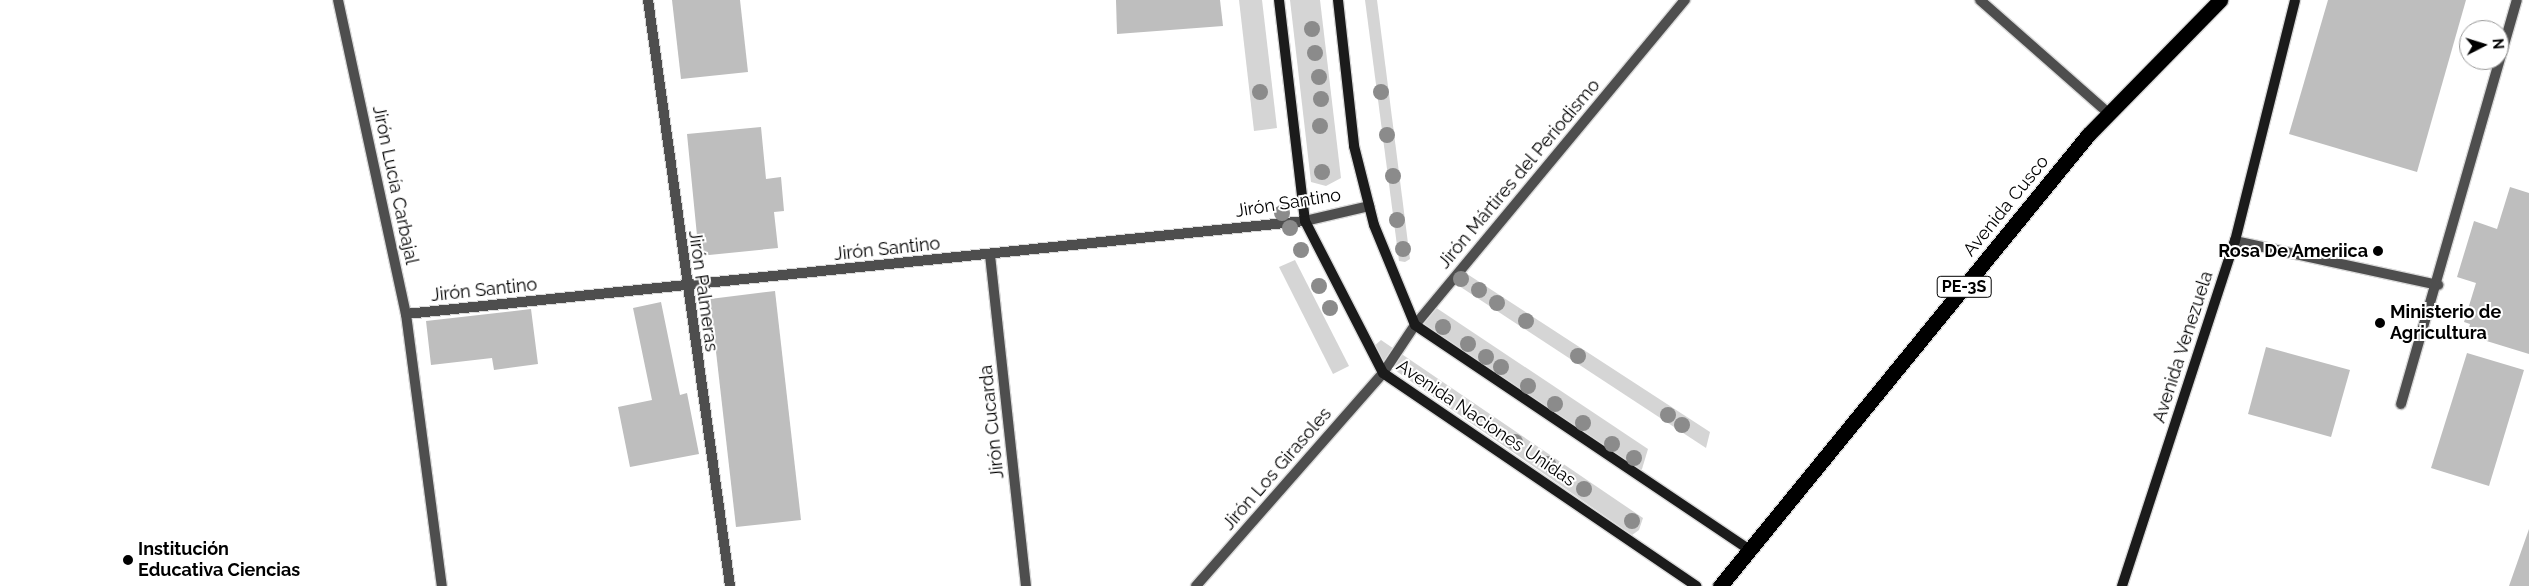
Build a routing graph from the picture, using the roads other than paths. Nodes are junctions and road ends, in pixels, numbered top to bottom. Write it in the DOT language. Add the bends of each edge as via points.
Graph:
graph roads {
  1 [pos="338,0"];
  2 [pos="648,0"];
  3 [pos="1279,0"];
  4 [pos="1338,0"];
  5 [pos="1685,0"];
  6 [pos="1980,0"];
  7 [pos="2220,0"];
  8 [pos="2295,0"];
  9 [pos="2517,0"];
  10 [pos="2107,112"];
  11 [pos="1370,206"];
  12 [pos="1305,221"];
  13 [pos="2235,240"];
  14 [pos="990,255"];
  15 [pos="2438,285"];
  16 [pos="685,286"];
  17 [pos="406,314"];
  18 [pos="1416,325"];
  19 [pos="1384,373"];
  20 [pos="2400,404"];
  21 [pos="1750,550"];
  22 [pos="442,586"];
  23 [pos="730,586"];
  24 [pos="1026,586"];
  25 [pos="1196,586"];
  26 [pos="1697,586"];
  27 [pos="1720,586"];
  28 [pos="2122,586"];
  1 -- 17 [label="street, Jirón Lucía Carbajal"];
  2 -- 16 [label="street, Jirón Palmeras"];
  3 -- 12 [label="street, Avenida Naciones Unidas"];
  4 -- 11 [label="street" via="1354,146"];
  5 -- 18 [label="street, Jirón Mártires del Periodismo"];
  6 -- 10 [label="street"];
  7 -- 10 [label="highway, Avenida Cusco / PE-3S"];
  8 -- 13 [label="street, Avenida Venezuela"];
  9 -- 15 [label="street"];
  10 -- 21 [label="highway, Avenida Cusco / PE-3S"];
  11 -- 12 [label="street, Jirón Santino"];
  11 -- 18 [label="street"];
  12 -- 14 [label="street, Jirón Santino"];
  12 -- 19 [label="street, Avenida Naciones Unidas"];
  13 -- 15 [label="street"];
  13 -- 28 [label="street, Avenida Venezuela"];
  14 -- 16 [label="street, Jirón Santino"];
  14 -- 24 [label="street, Jirón Cucarda"];
  15 -- 20 [label="street"];
  16 -- 17 [label="street, Jirón Santino"];
  16 -- 23 [label="street, Jirón Palmeras"];
  17 -- 22 [label="street, Jirón Lucía Carbajal"];
  18 -- 19 [label="street, Jirón Mártires del Periodismo"];
  18 -- 21 [label="street"];
  19 -- 25 [label="street, Jirón Los Girasoles"];
  19 -- 26 [label="street, Avenida Naciones Unidas"];
  21 -- 27 [label="highway, Avenida Cusco / PE-3S"];
}
